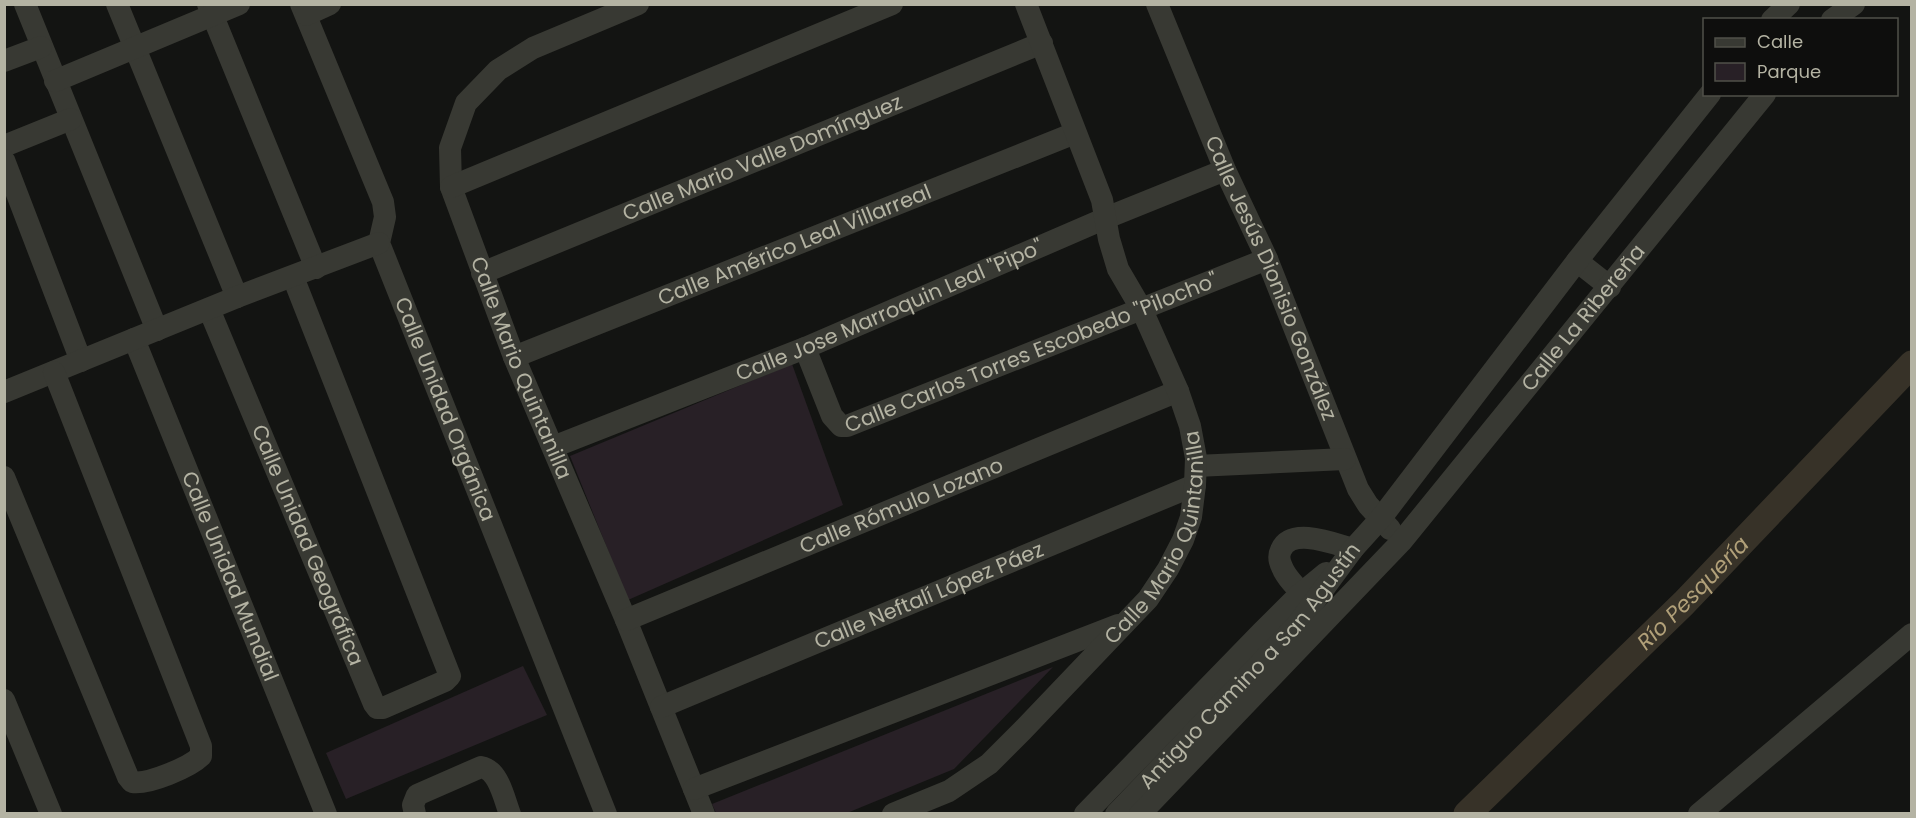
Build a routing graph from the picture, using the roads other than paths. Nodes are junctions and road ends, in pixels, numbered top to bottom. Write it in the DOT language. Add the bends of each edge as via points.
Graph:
graph roads {
  1 [pos="25,4"];
  2 [pos="117,4"];
  3 [pos="239,4"];
  4 [pos="330,4"];
  5 [pos="638,4"];
  6 [pos="892,4"];
  7 [pos="1026,4"];
  8 [pos="1156,4"];
  9 [pos="1789,4"];
  10 [pos="1854,4"];
  11 [pos="211,10"];
  12 [pos="303,10"];
  13 [pos="1774,18"];
  14 [pos="1835,18"];
  15 [pos="1042,43"];
  16 [pos="41,47"];
  17 [pos="134,48"];
  18 [pos="4,61"];
  19 [pos="55,81"];
  20 [pos="1708,96"];
  21 [pos="1763,96"];
  22 [pos="71,119"];
  23 [pos="1075,133"];
  24 [pos="4,146"];
  25 [pos="4,160"];
  26 [pos="1225,170"];
  27 [pos="452,187"];
  28 [pos="1106,218"];
  29 [pos="379,243"];
  30 [pos="1267,259"];
  31 [pos="1577,261"];
  32 [pos="316,268"];
  33 [pos="482,273"];
  34 [pos="293,277"];
  35 [pos="1610,287"];
  36 [pos="237,297"];
  37 [pos="208,309"];
  38 [pos="1142,310"];
  39 [pos="157,330"];
  40 [pos="134,339"];
  41 [pos="805,348"];
  42 [pos="514,357"];
  43 [pos="81,361"];
  44 [pos="54,372"];
  45 [pos="1178,391"];
  46 [pos="4,392"];
  47 [pos="553,447"];
  48 [pos="1345,459"];
  49 [pos="1196,476"];
  50 [pos="4,477"];
  51 [pos="1382,518"];
  52 [pos="1401,542"];
  53 [pos="1347,558"];
  54 [pos="1308,599"];
  55 [pos="626,620"];
  56 [pos="1122,623"];
  57 [pos="1911,634"];
  58 [pos="4,700"];
  59 [pos="661,707"];
  60 [pos="1189,707"];
  61 [pos="1185,741"];
  62 [pos="694,789"];
  63 [pos="51,813"];
  64 [pos="326,813"];
  65 [pos="415,813"];
  66 [pos="510,813"];
  67 [pos="606,813"];
  68 [pos="704,813"];
  69 [pos="893,813"];
  70 [pos="1085,813"];
  71 [pos="1116,813"];
  72 [pos="1140,813"];
  73 [pos="1699,813"];
  1 -- 16 [label="street"];
  2 -- 17 [label="street"];
  3 -- 11 [label="street"];
  4 -- 12 [label="street"];
  5 -- 27 [label="street, Calle Mario Quintanilla" via="533,48 498,70 466,103 450,148"];
  6 -- 27 [label="street"];
  7 -- 15 [label="street, Calle Mario Quintanilla"];
  8 -- 26 [label="street, Calle Jesús Dionisio González"];
  9 -- 13 [label="street"];
  10 -- 14 [label="street"];
  11 -- 17 [label="street"];
  11 -- 32 [label="street"];
  12 -- 29 [label="street" via="383,202 386,217"];
  15 -- 23 [label="street, Calle Mario Quintanilla"];
  15 -- 33 [label="street, Calle Mario Valle Domínguez"];
  16 -- 18 [label="street"];
  16 -- 19 [label="street"];
  17 -- 19 [label="street"];
  17 -- 36 [label="street"];
  19 -- 22 [label="street"];
  20 -- 31 [label="street, Calle La Ribereña"];
  21 -- 35 [label="street, Calle La Ribereña"];
  22 -- 24 [label="street"];
  22 -- 39 [label="street"];
  23 -- 28 [label="street, Calle Mario Quintanilla"];
  23 -- 42 [label="street, Calle Américo Leal Villarreal"];
  25 -- 43 [label="street"];
  26 -- 28 [label="street, Calle Jose Marroquin Leal \"Pipo\""];
  26 -- 30 [label="street, Calle Jesús Dionisio González"];
  27 -- 33 [label="street, Calle Mario Quintanilla"];
  28 -- 38 [label="street, Calle Mario Quintanilla" via="1118,268"];
  28 -- 41 [label="street, Calle Jose Marroquin Leal \"Pipo\""];
  29 -- 32 [label="street"];
  29 -- 67 [label="street, Calle Unidad Orgánica"];
  30 -- 38 [label="street, Calle Carlos Torres Escobedo \"Pilocho\""];
  30 -- 48 [label="street, Calle Jesús Dionisio González"];
  31 -- 35 [label="street"];
  31 -- 51 [label="street, Calle La Ribereña"];
  32 -- 34 [label="street"];
  33 -- 42 [label="street, Calle Mario Quintanilla"];
  34 -- 36 [label="street"];
  34 -- 37 [label="street, Calle Unidad Geográfica" via="449,673 449,678 383,708 376,706"];
  35 -- 52 [label="street, Calle La Ribereña"];
  36 -- 37 [label="street"];
  37 -- 39 [label="street"];
  38 -- 41 [label="street, Calle Carlos Torres Escobedo \"Pilocho\"" via="847,426 841,426 832,416"];
  38 -- 45 [label="street, Calle Mario Quintanilla"];
  39 -- 40 [label="street"];
  40 -- 43 [label="street"];
  40 -- 64 [label="street, Calle Unidad Mundial"];
  41 -- 47 [label="street, Calle Jose Marroquin Leal \"Pipo\""];
  42 -- 47 [label="street, Calle Mario Quintanilla"];
  43 -- 44 [label="street"];
  44 -- 46 [label="street"];
  44 -- 50 [label="street" via="201,746 201,756 191,764 138,783 128,777"];
  45 -- 49 [label="street, Calle Mario Quintanilla" via="1190,426"];
  45 -- 55 [label="street, Calle Rómulo Lozano"];
  47 -- 55 [label="street, Calle Mario Quintanilla"];
  48 -- 49 [label="street, Calle Neftalí López Páez"];
  48 -- 51 [label="street, Calle Jesús Dionisio González" via="1363,498"];
  49 -- 56 [label="street, Calle Mario Quintanilla" via="1191,517 1183,540 1148,598"];
  49 -- 59 [label="street, Calle Neftalí López Páez"];
  51 -- 52 [label="street, Calle Jesús Dionisio González"];
  51 -- 53 [label="street, Antiguo Camino a San Agustín"];
  52 -- 72 [label="street, Antiguo Camino a San Agustín"];
  53 -- 54 [label="street, Antiguo Camino a San Agustín" via="1329,570"];
  53 -- 54 [label="street" via="1322,540 1295,537 1283,544 1278,555 1282,570"];
  54 -- 60 [label="street"];
  54 -- 61 [label="street, Antiguo Camino a San Agustín" via="1297,625"];
  55 -- 59 [label="street, Calle Mario Quintanilla"];
  56 -- 62 [label="street"];
  56 -- 69 [label="street, Calle Mario Quintanilla" via="989,764 949,791"];
  57 -- 73 [label="street"];
  58 -- 63 [label="street"];
  59 -- 62 [label="street, Calle Mario Quintanilla"];
  60 -- 61 [label="street"];
  60 -- 70 [label="street"];
  61 -- 71 [label="street, Antiguo Camino a San Agustín"];
  62 -- 68 [label="street, Calle Mario Quintanilla"];
  65 -- 66 [label="street" via="414,800 423,791 481,767 495,776"];
}
